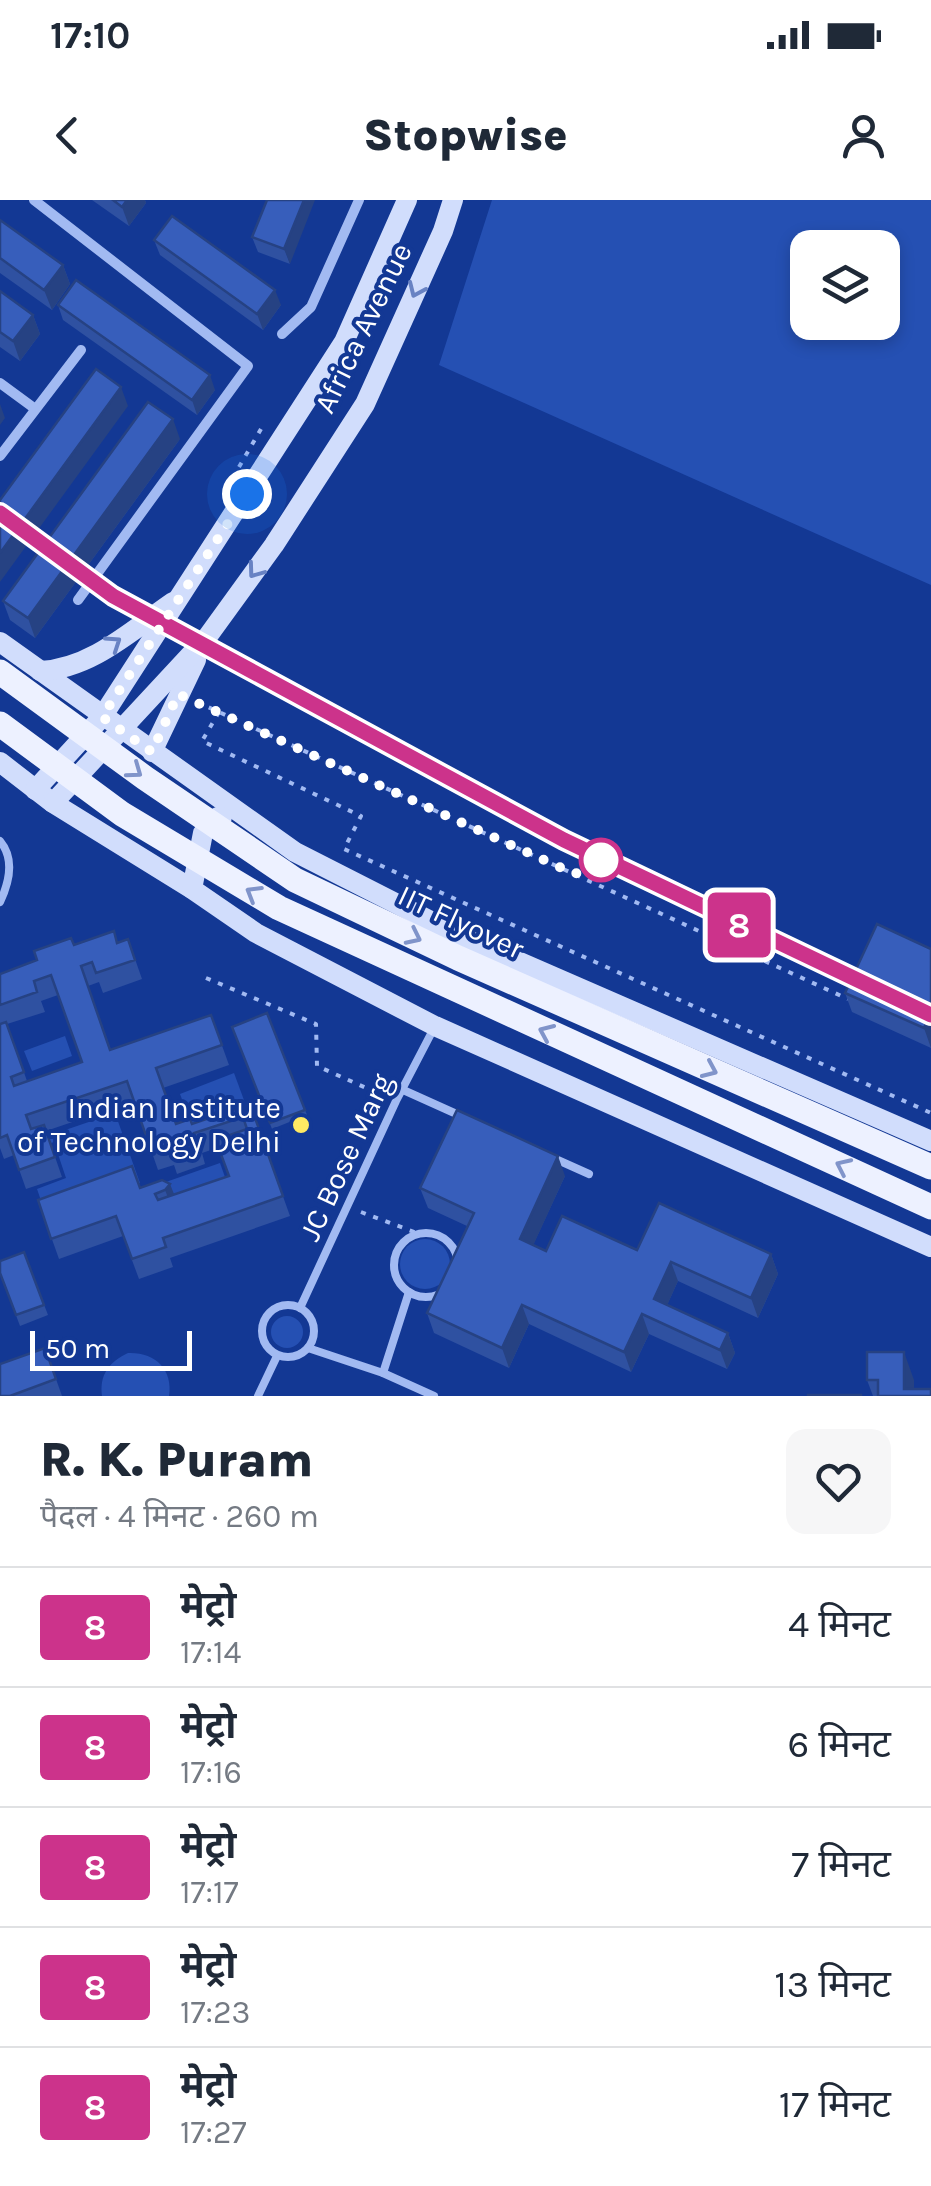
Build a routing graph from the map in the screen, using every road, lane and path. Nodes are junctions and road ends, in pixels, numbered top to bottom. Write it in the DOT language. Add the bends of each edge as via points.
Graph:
graph roads {
  1 [pos="34,200"];
  2 [pos="359,200"];
  3 [pos="407,200"];
  4 [pos="453,200"];
  5 [pos="282,334"];
  6 [pos="81,350"];
  7 [pos="0,383"];
  8 [pos="34,408"];
  9 [pos="0,456"];
  10 [pos="180,596"];
  11 [pos="78,600"];
  12 [pos="208,636"];
  13 [pos="0,642"];
  14 [pos="40,671"];
  15 [pos="0,672"];
  16 [pos="178,694"];
  17 [pos="218,712"];
  18 [pos="102,717"];
  19 [pos="0,724"];
  20 [pos="122,731"];
  21 [pos="152,752"];
  22 [pos="0,762"];
  23 [pos="44,796"];
  24 [pos="244,816"];
  25 [pos="0,841"];
  26 [pos="192,889"];
  27 [pos="0,902"];
  28 [pos="206,978"];
  29 [pos="860,1004"];
  30 [pos="435,1026"];
  31 [pos="401,1090"];
  32 [pos="396,1101"];
  33 [pos="931,1112"];
  34 [pos="470,1120"];
  35 [pos="931,1141"];
  36 [pos="538,1151"];
  37 [pos="931,1168"];
  38 [pos="589,1174"];
  39 [pos="931,1206"];
  40 [pos="346,1207"];
  41 [pos="417,1233"];
  42 [pos="931,1247"];
  43 [pos="409,1292"];
  44 [pos="300,1308"];
  45 [pos="308,1348"];
  46 [pos="278,1356"];
  47 [pos="383,1374"];
  48 [pos="258,1396"];
  49 [pos="434,1396"];
  1 -- 11 [label="street" via="248,366"];
  2 -- 5 [label="street" via="311,307"];
  3 -- 10 [label="main road, Africa Avenue" via="344,342"];
  4 -- 12 [label="main road, Africa Avenue, one-way" via="365,404"];
  6 -- 8 [label="street"];
  7 -- 8 [label="street"];
  8 -- 9 [label="street"];
  14 -- 10 [label="main road, one-way" via="79,664"];
  10 -- 18 [label="main road, Africa Avenue"];
  12 -- 16 [label="main road"];
  12 -- 20 [label="main road, Africa Avenue"];
  13 -- 14 [label="main road"];
  14 -- 18 [label="main road"];
  15 -- 37 [label="main road, IIT Flyover, one-way, bridge" via="295,880"];
  16 -- 17 [label="path"];
  16 -- 21 [label="main road"];
  17 -- 29 [label="path"];
  17 -- 33 [label="path" via="202,741 360,816 344,848"];
  18 -- 20 [label="main road"];
  18 -- 23 [label="main road, Africa Avenue"];
  39 -- 19 [label="main road, one-way, bridge" via="279,908 122,814"];
  20 -- 21 [label="main road"];
  20 -- 23 [label="main road, Africa Avenue"];
  21 -- 24 [label="main road"];
  22 -- 23 [label="main road"];
  23 -- 26 [label="main road"];
  24 -- 26 [label="main road" via="218,817 203,833"];
  24 -- 35 [label="main road" via="295,852 460,936"];
  25 -- 27 [label="lane" via="9,857"];
  26 -- 30 [label="main road" via="256,933"];
  28 -- 32 [label="path" via="316,1024 318,1066"];
  30 -- 31 [label="lane, JC Bose Marg"];
  30 -- 42 [label="main road"];
  31 -- 32 [label="lane, JC Bose Marg"];
  31 -- 34 [label="lane"];
  32 -- 40 [label="lane, JC Bose Marg"];
  36 -- 38 [label="lane"];
  40 -- 41 [label="path"];
  40 -- 44 [label="lane, JC Bose Marg"];
  41 -- 43 [label="lane" via="395,1255 396,1276"];
  41 -- 43 [label="lane" via="447,1240 458,1269 440,1294"];
  43 -- 47 [label="lane"];
  44 -- 45 [label="lane" via="313,1326"];
  44 -- 46 [label="lane" via="278,1307 262,1324 263,1340"];
  45 -- 46 [label="lane"];
  45 -- 47 [label="lane"];
  46 -- 48 [label="lane"];
  47 -- 49 [label="lane"];
}
